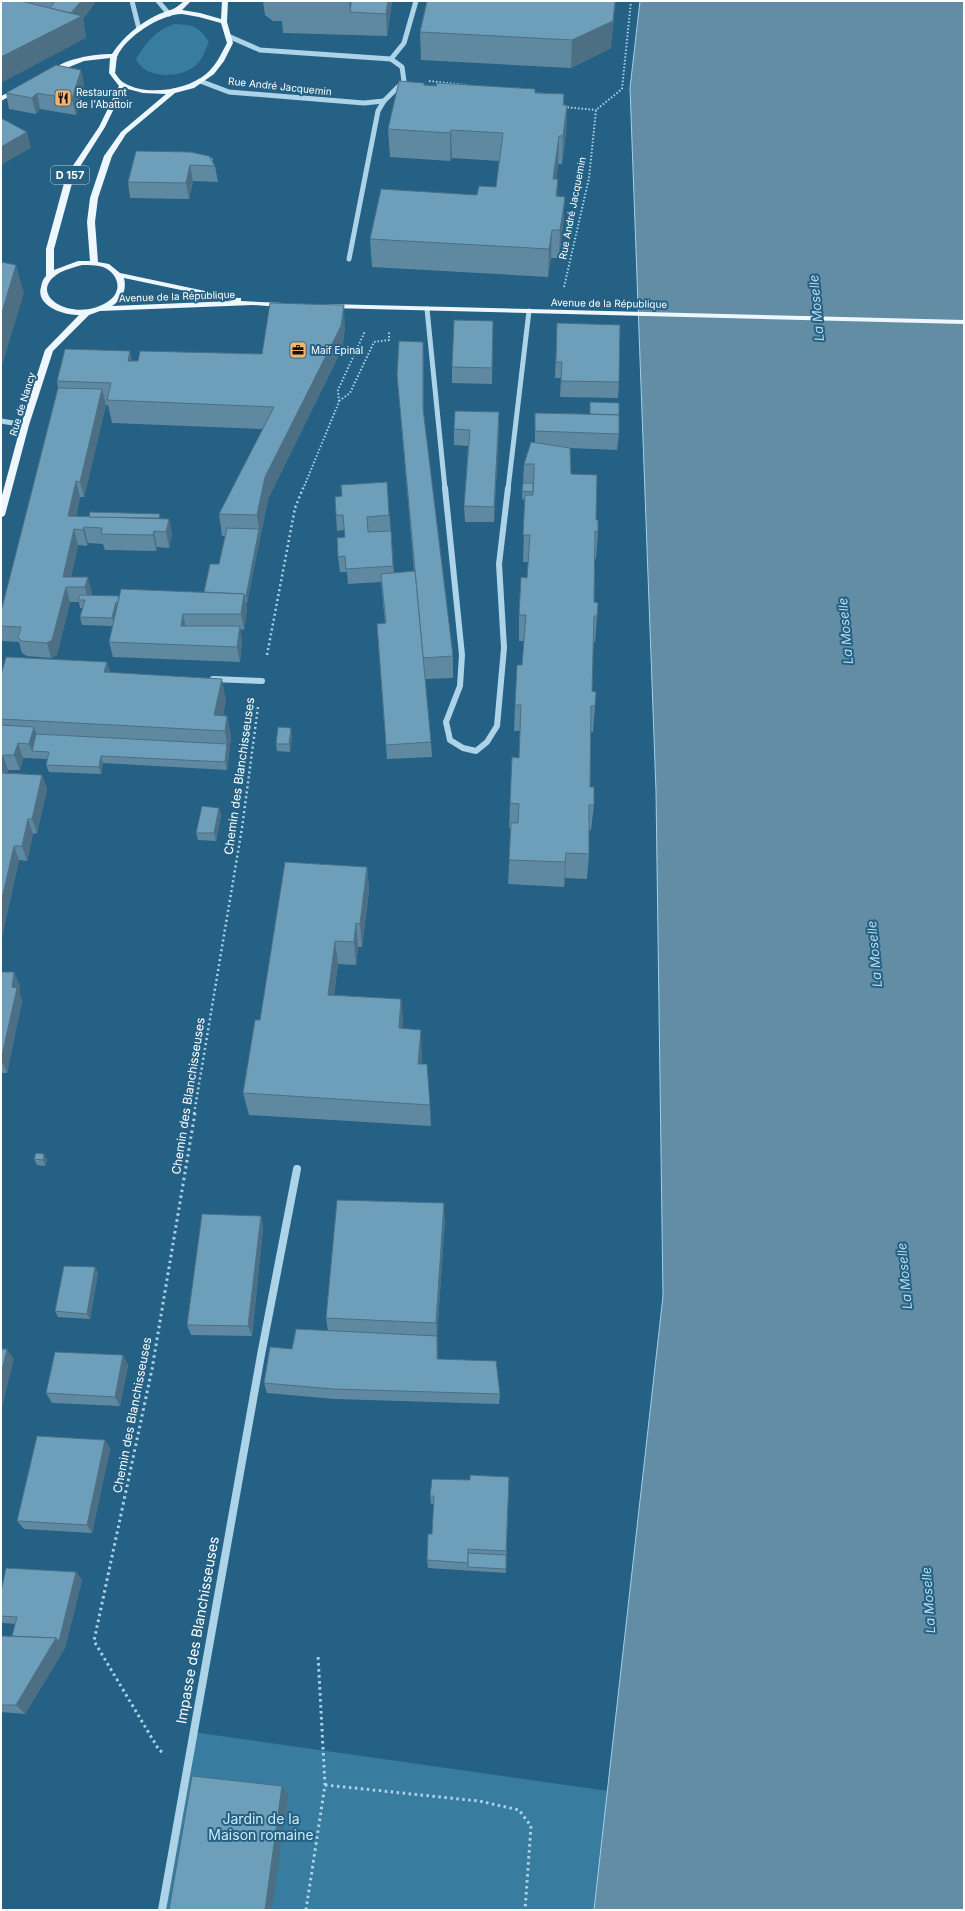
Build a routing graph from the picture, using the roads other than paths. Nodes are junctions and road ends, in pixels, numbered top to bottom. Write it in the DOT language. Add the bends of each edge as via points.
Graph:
graph roads {
  1 [pos="132,1"];
  2 [pos="158,1"];
  3 [pos="188,1"];
  4 [pos="225,1"];
  5 [pos="416,1"];
  6 [pos="172,13"];
  7 [pos="224,22"];
  8 [pos="139,29"];
  9 [pos="228,36"];
  10 [pos="114,56"];
  11 [pos="391,59"];
  12 [pos="43,76"];
  13 [pos="200,81"];
  14 [pos="122,86"];
  15 [pos="22,88"];
  16 [pos="172,92"];
  17 [pos="1,99"];
  18 [pos="384,101"];
  19 [pos="349,259"];
  20 [pos="94,263"];
  21 [pos="120,275"];
  22 [pos="50,276"];
  23 [pos="253,304"];
  24 [pos="293,305"];
  25 [pos="325,306"];
  26 [pos="101,309"];
  27 [pos="427,309"];
  28 [pos="529,311"];
  29 [pos="86,313"];
  30 [pos="964,322"];
  31 [pos="1,421"];
  32 [pos="26,425"];
  33 [pos="1,515"];
  34 [pos="207,678"];
  35 [pos="262,681"];
  36 [pos="297,1169"];
  37 [pos="162,1910"];
  1 -- 8 [label="street"];
  2 -- 6 [label="street"];
  3 -- 6 [label="main road"];
  4 -- 7 [label="main road"];
  5 -- 11 [label="street" via="404,43"];
  6 -- 7 [label="main road" via="198,14"];
  6 -- 8 [label="main road"];
  7 -- 9 [label="main road"];
  8 -- 10 [label="main road" via="126,40"];
  9 -- 11 [label="street" via="260,50"];
  9 -- 13 [label="main road" via="230,43 218,65"];
  10 -- 12 [label="main road" via="96,55 78,59"];
  10 -- 14 [label="main road" via="112,73"];
  11 -- 18 [label="street" via="402,67 404,81"];
  13 -- 16 [label="main road"];
  13 -- 18 [label="street, Rue André Jacquemin" via="229,92 364,103"];
  14 -- 16 [label="main road" via="146,92"];
  14 -- 22 [label="main road, D 157" via="102,127 70,176 50,249"];
  15 -- 17 [label="main road"];
  16 -- 20 [label="main road, D 157" via="123,133 108,156 94,198 91,222"];
  18 -- 19 [label="street" via="378,111"];
  20 -- 21 [label="main road" via="113,269"];
  20 -- 22 [label="main road" via="70,266"];
  21 -- 23 [label="main road, Avenue de la République"];
  21 -- 26 [label="main road" via="123,282 118,298"];
  22 -- 29 [label="main road" via="43,292 45,300 61,311"];
  23 -- 24 [label="main road, Avenue de la République"];
  23 -- 26 [label="main road, Avenue de la République"];
  25 -- 27 [label="main road, Avenue de la République"];
  26 -- 29 [label="main road"];
  27 -- 28 [label="main road, Avenue de la République"];
  27 -- 28 [label="street" via="462,656 460,686 446,722 450,740 463,748 476,751 487,742 497,726 504,648 499,564"];
  28 -- 30 [label="main road, Avenue de la République"];
  29 -- 32 [label="main road, Rue de Nancy" via="49,350"];
  31 -- 32 [label="street"];
  32 -- 33 [label="main road, Rue de Nancy"];
  34 -- 35 [label="street"];
  36 -- 37 [label="street, Impasse des Blanchisseuses" via="261,1355"];
}
